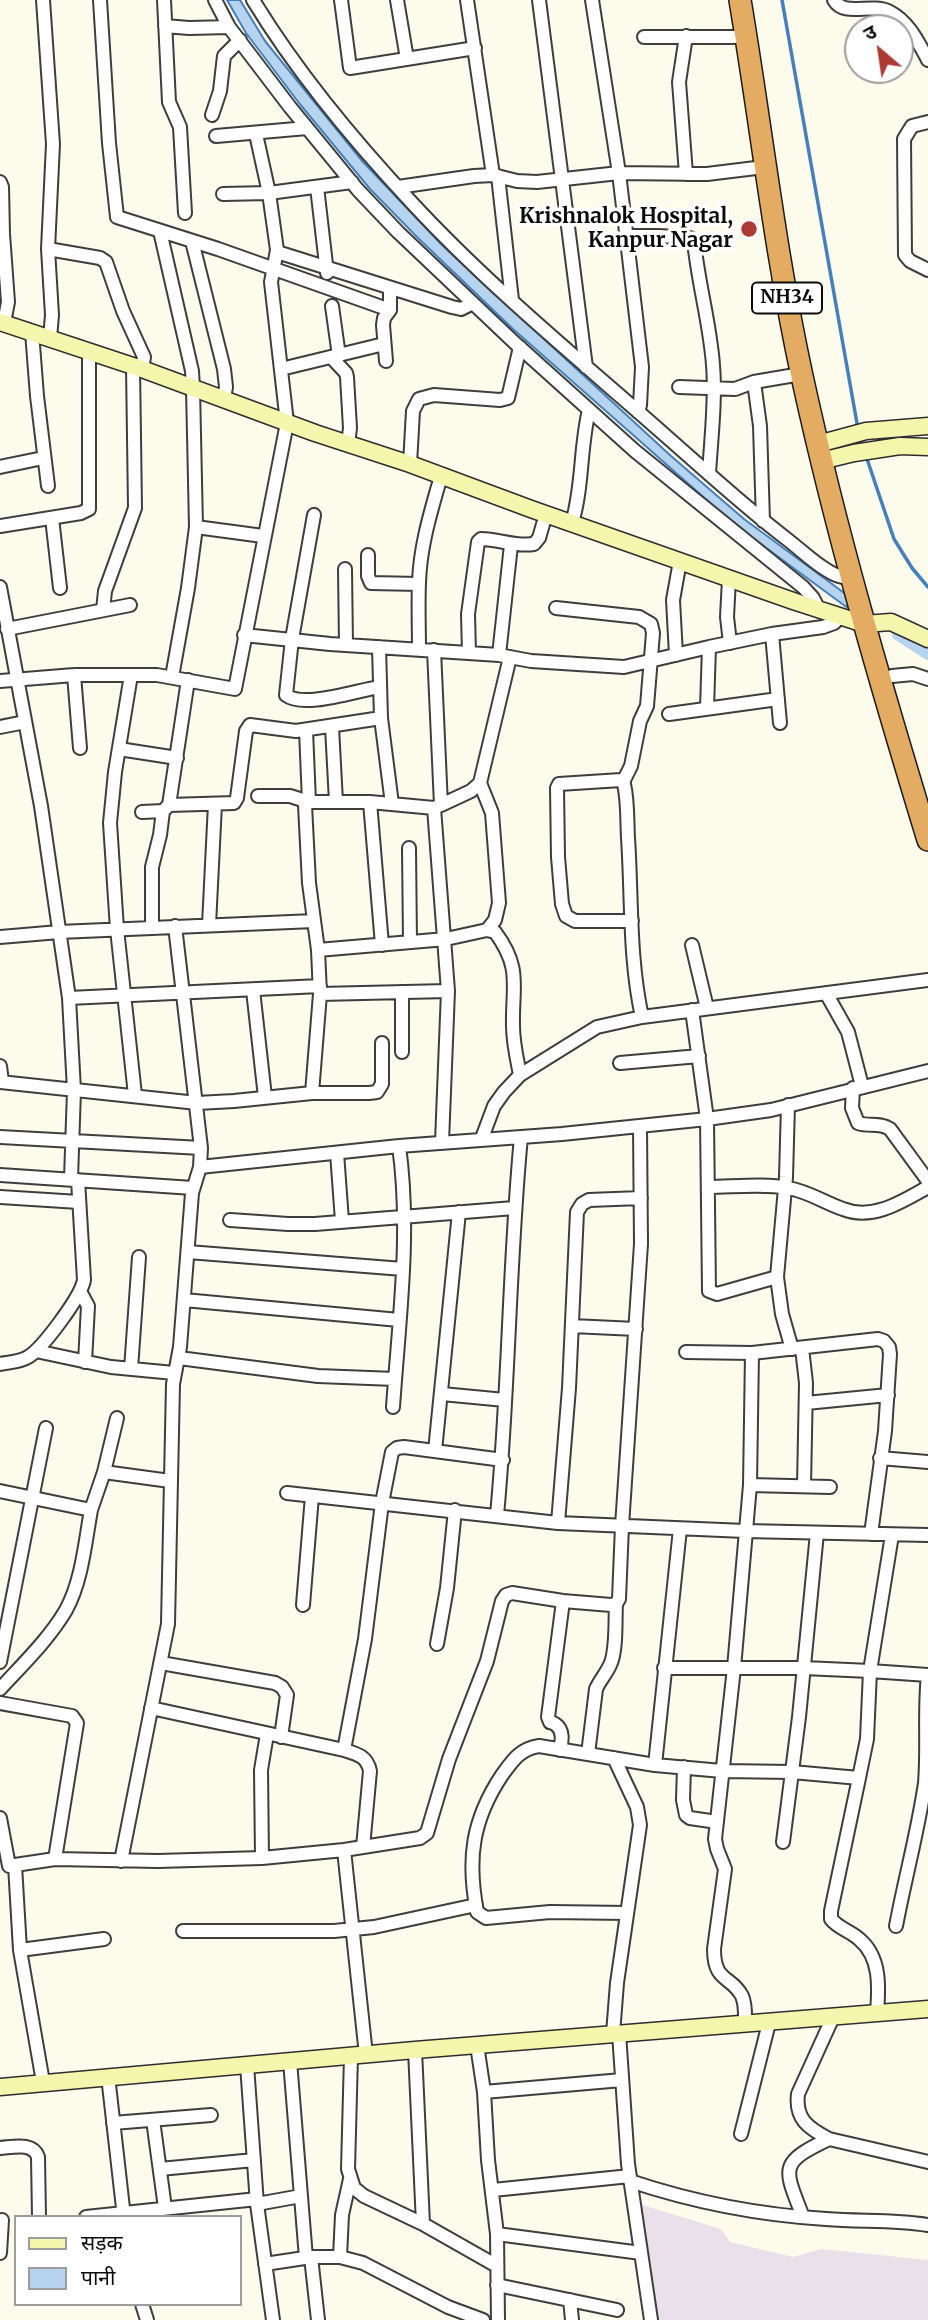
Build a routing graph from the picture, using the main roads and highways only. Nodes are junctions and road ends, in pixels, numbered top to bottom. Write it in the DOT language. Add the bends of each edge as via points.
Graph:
graph roads {
  1 [pos="740,0"];
  2 [pos="754,0"];
  3 [pos="835,449"];
  4 [pos="860,604"];
  5 [pos="928,794"];
  6 [pos="928,840"];
  1 -- 3 [label="highway, NH34" via="801,374"];
  2 -- 3 [label="highway, NH34" via="801,307"];
  3 -- 4 [label="highway, NH34"];
  4 -- 5 [label="highway, NH34" via="892,676"];
  4 -- 6 [label="highway, NH34"];
}
